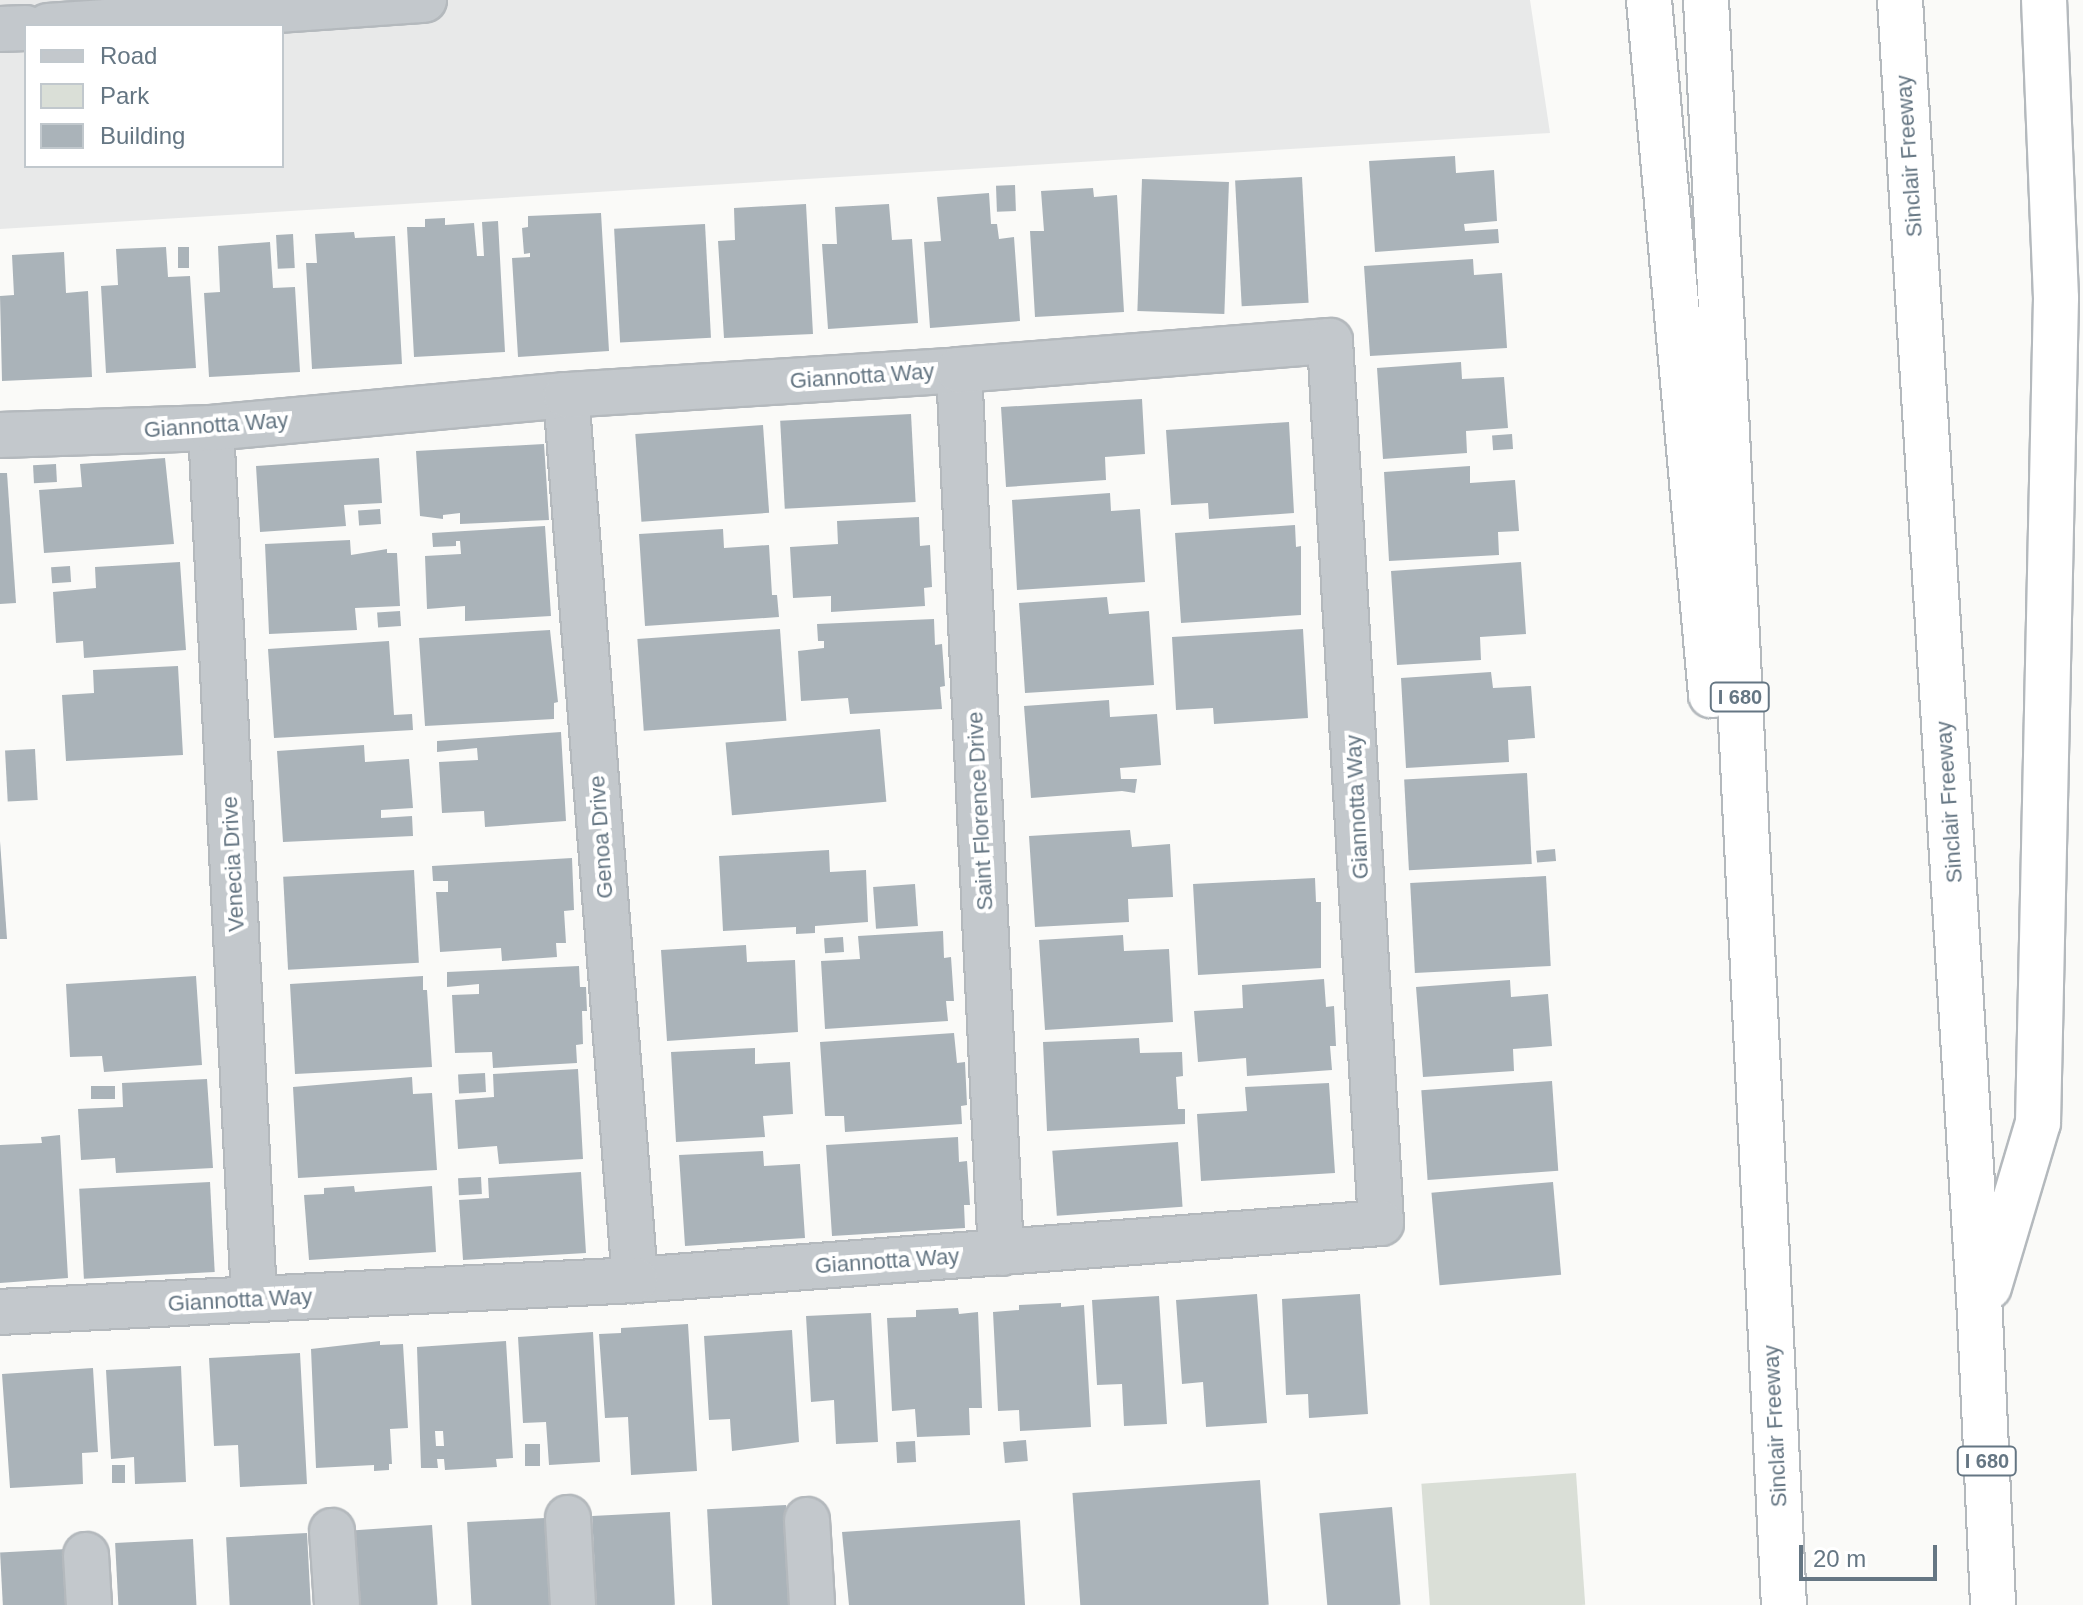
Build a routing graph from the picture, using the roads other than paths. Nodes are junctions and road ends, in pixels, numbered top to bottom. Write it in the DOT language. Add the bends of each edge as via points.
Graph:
graph roads {
  1 [pos="424,0"];
  2 [pos="1649,0"];
  3 [pos="1706,0"];
  4 [pos="1900,0"];
  5 [pos="2044,0"];
  6 [pos="77,24"];
  7 [pos="24,28"];
  8 [pos="0,29"];
  9 [pos="959,370"];
  10 [pos="566,395"];
  11 [pos="211,428"];
  12 [pos="0,435"];
  13 [pos="1001,1253"];
  14 [pos="635,1280"];
  15 [pos="254,1299"];
  16 [pos="0,1312"];
  17 [pos="1980,1317"];
  18 [pos="1774,1394"];
  19 [pos="568,1518"];
  20 [pos="807,1520"];
  21 [pos="332,1531"];
  22 [pos="86,1555"];
  23 [pos="89,1605"];
  24 [pos="337,1605"];
  25 [pos="573,1605"];
  26 [pos="812,1605"];
  27 [pos="1784,1605"];
  28 [pos="1993,1605"];
  1 -- 6 [label="street"];
  2 -- 18 [label="highway"];
  3 -- 18 [label="highway, Sinclair Freeway / I 680"];
  4 -- 17 [label="highway, Sinclair Freeway / I 680"];
  5 -- 17 [label="highway" via="2056,298 2038,1123"];
  7 -- 8 [label="street"];
  9 -- 10 [label="street, Giannotta Way"];
  9 -- 13 [label="street, Saint Florence Drive"];
  9 -- 13 [label="street, Giannotta Way" via="1330,341 1381,1223"];
  10 -- 11 [label="street, Giannotta Way"];
  10 -- 14 [label="street, Genoa Drive"];
  11 -- 12 [label="street, Giannotta Way"];
  11 -- 15 [label="street, Venecia Drive"];
  13 -- 14 [label="street, Giannotta Way"];
  14 -- 15 [label="street, Giannotta Way"];
  15 -- 16 [label="street, Giannotta Way"];
  17 -- 28 [label="highway, Sinclair Freeway / I 680"];
  18 -- 27 [label="highway, Sinclair Freeway / I 680"];
  19 -- 25 [label="street"];
  20 -- 26 [label="street"];
  21 -- 24 [label="street"];
  22 -- 23 [label="street"];
}
